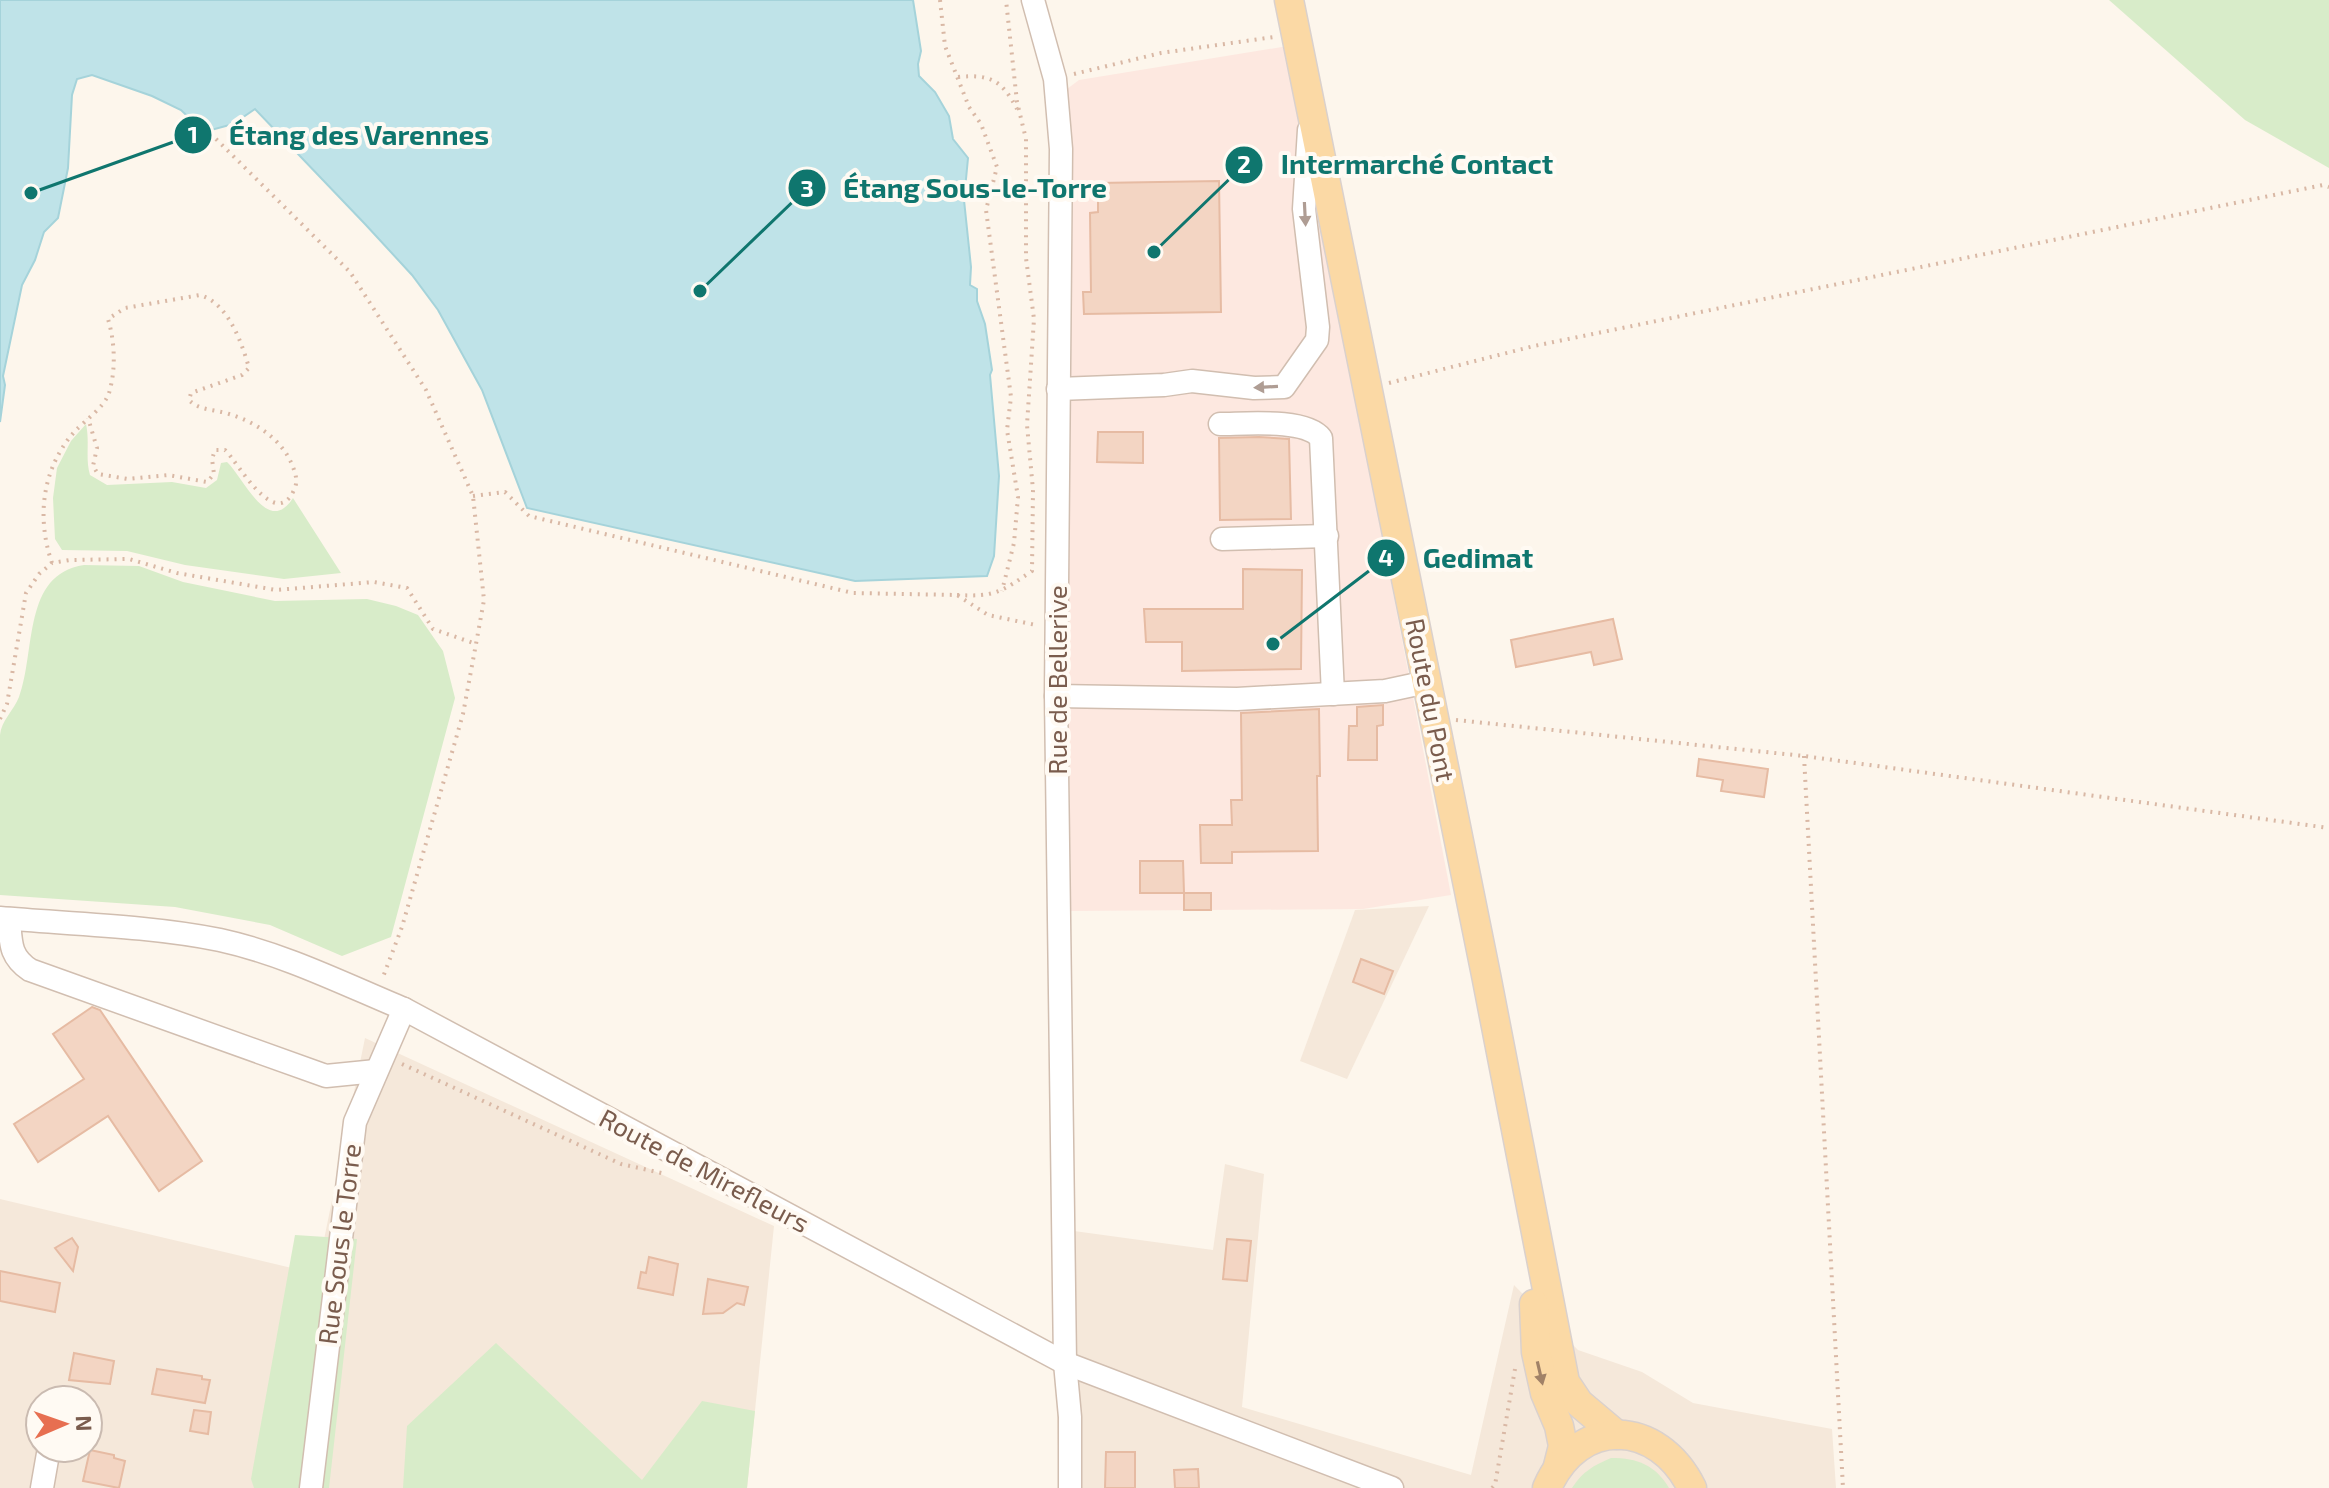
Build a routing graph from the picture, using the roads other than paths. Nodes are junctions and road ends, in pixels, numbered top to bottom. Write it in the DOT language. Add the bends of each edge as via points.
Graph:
graph roads {
  1 [pos="1033,0"];
  2 [pos="1289,0"];
  3 [pos="1310,108"];
  4 [pos="1058,389"];
  5 [pos="1220,424"];
  6 [pos="1327,536"];
  7 [pos="1222,539"];
  8 [pos="1427,682"];
  9 [pos="1333,694"];
  10 [pos="1056,696"];
  11 [pos="4,918"];
  12 [pos="404,1009"];
  13 [pos="376,1071"];
  14 [pos="1532,1211"];
  15 [pos="1065,1363"];
  16 [pos="1617,1435"];
  17 [pos="46,1464"];
  18 [pos="1550,1482"];
  19 [pos="42,1488"];
  20 [pos="311,1488"];
  21 [pos="1070,1488"];
  22 [pos="1392,1488"];
  23 [pos="1692,1488"];
  1 -- 4 [label="street, Rue de Bellerive" via="1055,79 1061,149"];
  2 -- 3 [label="main road, Route du Pont"];
  3 -- 4 [label="street, one-way" via="1304,209 1317,340 1284,387 1192,381"];
  3 -- 8 [label="main road, Route du Pont"];
  4 -- 10 [label="street, Rue de Bellerive"];
  5 -- 6 [label="street" via="1285,424 1316,432 1324,450"];
  6 -- 7 [label="street"];
  6 -- 9 [label="street"];
  8 -- 9 [label="street"];
  8 -- 14 [label="main road, Route du Pont"];
  9 -- 10 [label="street" via="1189,700"];
  10 -- 15 [label="street, Rue de Bellerive"];
  11 -- 12 [label="street, Route de Mirefleurs" via="219,940 294,963"];
  11 -- 13 [label="street" via="17,962 30,970 326,1076"];
  12 -- 13 [label="street, Rue Sous le Torre"];
  12 -- 15 [label="street, Route de Mirefleurs"];
  13 -- 20 [label="street, Rue Sous le Torre" via="355,1122"];
  14 -- 16 [label="main road, Route du Pont" via="1565,1382 1579,1403"];
  14 -- 18 [label="main road, Route du Pont, one-way" via="1536,1352 1563,1446"];
  15 -- 21 [label="street, Rue de Bellerive"];
  15 -- 22 [label="street, Route de Mirefleurs"];
  16 -- 18 [label="main road" via="1574,1450"];
  16 -- 23 [label="main road" via="1642,1438 1664,1449 1682,1467"];
  17 -- 19 [label="street"];
}
